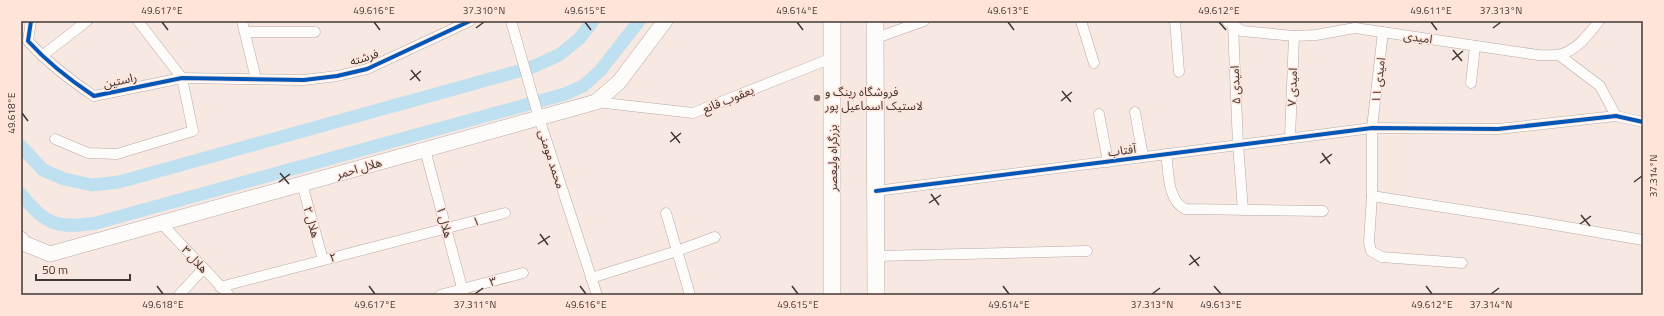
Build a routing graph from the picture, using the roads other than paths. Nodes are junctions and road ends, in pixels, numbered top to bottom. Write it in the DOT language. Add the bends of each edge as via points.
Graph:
graph roads {
  1 [pos="31,21"];
  2 [pos="87,21"];
  3 [pos="138,21"];
  4 [pos="242,21"];
  5 [pos="470,21"];
  6 [pos="511,21"];
  7 [pos="665,21"];
  8 [pos="832,21"];
  9 [pos="876,21"];
  10 [pos="924,21"];
  11 [pos="1081,21"];
  12 [pos="1175,21"];
  13 [pos="1599,21"];
  14 [pos="1230,23"];
  15 [pos="245,32"];
  16 [pos="315,32"];
  17 [pos="1383,32"];
  18 [pos="1294,36"];
  19 [pos="876,38"];
  20 [pos="1475,46"];
  21 [pos="1559,55"];
  22 [pos="42,56"];
  23 [pos="832,58"];
  24 [pos="1094,63"];
  25 [pos="1179,72"];
  26 [pos="182,78"];
  27 [pos="256,79"];
  28 [pos="1471,83"];
  29 [pos="596,102"];
  30 [pos="1135,112"];
  31 [pos="538,114"];
  32 [pos="1099,114"];
  33 [pos="1616,116"];
  34 [pos="1643,122"];
  35 [pos="1372,128"];
  36 [pos="1290,138"];
  37 [pos="55,139"];
  38 [pos="1238,145"];
  39 [pos="425,150"];
  40 [pos="1166,154"];
  41 [pos="1143,157"];
  42 [pos="1108,162"];
  43 [pos="302,184"];
  44 [pos="876,192"];
  45 [pos="1372,196"];
  46 [pos="1243,210"];
  47 [pos="1323,211"];
  48 [pos="506,213"];
  49 [pos="666,213"];
  50 [pos="161,223"];
  51 [pos="446,228"];
  52 [pos="716,237"];
  53 [pos="21,239"];
  54 [pos="1643,240"];
  55 [pos="677,251"];
  56 [pos="1087,251"];
  57 [pos="876,256"];
  58 [pos="323,260"];
  59 [pos="1462,263"];
  60 [pos="203,268"];
  61 [pos="524,273"];
  62 [pos="591,278"];
  63 [pos="220,286"];
  64 [pos="463,292"];
  65 [pos="180,295"];
  66 [pos="228,295"];
  67 [pos="440,295"];
  68 [pos="597,295"];
  69 [pos="690,295"];
  70 [pos="832,295"];
  71 [pos="876,295"];
  1 -- 22 [label="street, راستین" via="28,41"];
  2 -- 22 [label="street"];
  3 -- 26 [label="street"];
  4 -- 15 [label="street"];
  5 -- 27 [label="street, فرشته" via="367,69 304,80"];
  6 -- 31 [label="street, محمد مومنی"];
  7 -- 29 [label="main road, هلال احمر" via="619,82"];
  8 -- 23 [label="highway, بزرگراه ولیعصر"];
  9 -- 19 [label="highway"];
  10 -- 19 [label="street"];
  11 -- 24 [label="street"];
  12 -- 25 [label="street"];
  13 -- 21 [label="street, امیدی" via="1571,50"];
  14 -- 18 [label="street, امیدی" via="1242,31"];
  14 -- 38 [label="street, امیدی ۵"];
  15 -- 16 [label="street"];
  15 -- 27 [label="street"];
  17 -- 18 [label="street, امیدی" via="1355,28"];
  17 -- 20 [label="street, امیدی"];
  17 -- 35 [label="street, امیدی ۱۱"];
  18 -- 36 [label="street, امیدی ۷"];
  19 -- 44 [label="highway"];
  20 -- 21 [label="street, امیدی" via="1538,55"];
  20 -- 28 [label="street"];
  21 -- 33 [label="street" via="1600,86"];
  22 -- 26 [label="street, راستین" via="69,80 94,96"];
  23 -- 29 [label="street, یعقوب قانع" via="693,113"];
  23 -- 70 [label="highway, بزرگراه ولیعصر"];
  26 -- 27 [label="street, راستین"];
  26 -- 37 [label="street" via="193,131 117,154 88,153"];
  29 -- 31 [label="main road, هلال احمر"];
  30 -- 41 [label="street"];
  31 -- 39 [label="main road, هلال احمر"];
  31 -- 62 [label="street, محمد مومنی"];
  32 -- 42 [label="street"];
  33 -- 34 [label="street, آفتاب"];
  33 -- 35 [label="street, آفتاب" via="1498,129"];
  35 -- 36 [label="street, آفتاب"];
  35 -- 45 [label="street, امیدی ۱۱"];
  36 -- 38 [label="street, آفتاب"];
  38 -- 40 [label="street, آفتاب"];
  38 -- 46 [label="street, امیدی ۵"];
  39 -- 43 [label="main road, هلال احمر"];
  39 -- 51 [label="street, هلال ۱"];
  40 -- 41 [label="street, آفتاب"];
  40 -- 46 [label="street" via="1173,197 1180,207"];
  41 -- 42 [label="street, آفتاب"];
  42 -- 44 [label="street, آفتاب"];
  43 -- 50 [label="main road, هلال احمر"];
  43 -- 58 [label="street, هلال ۲"];
  44 -- 57 [label="highway"];
  45 -- 54 [label="street"];
  45 -- 59 [label="street, امیدی ۱۱" via="1369,242 1371,251 1382,257"];
  46 -- 47 [label="street"];
  48 -- 51 [label="street, ۱"];
  49 -- 55 [label="street"];
  50 -- 53 [label="main road, هلال احمر" via="50,254 23,243"];
  50 -- 60 [label="street, هلال ۳"];
  51 -- 58 [label="street, ۲"];
  51 -- 64 [label="street, هلال ۱"];
  52 -- 55 [label="street"];
  55 -- 62 [label="street"];
  55 -- 69 [label="street"];
  56 -- 57 [label="street"];
  57 -- 71 [label="highway"];
  58 -- 63 [label="street, ۲"];
  60 -- 63 [label="street, هلال ۳"];
  60 -- 65 [label="street"];
  61 -- 64 [label="street, ۳"];
  62 -- 68 [label="street, محمد مومنی"];
  63 -- 66 [label="street, هلال ۳"];
  64 -- 67 [label="street, ۳"];
}
